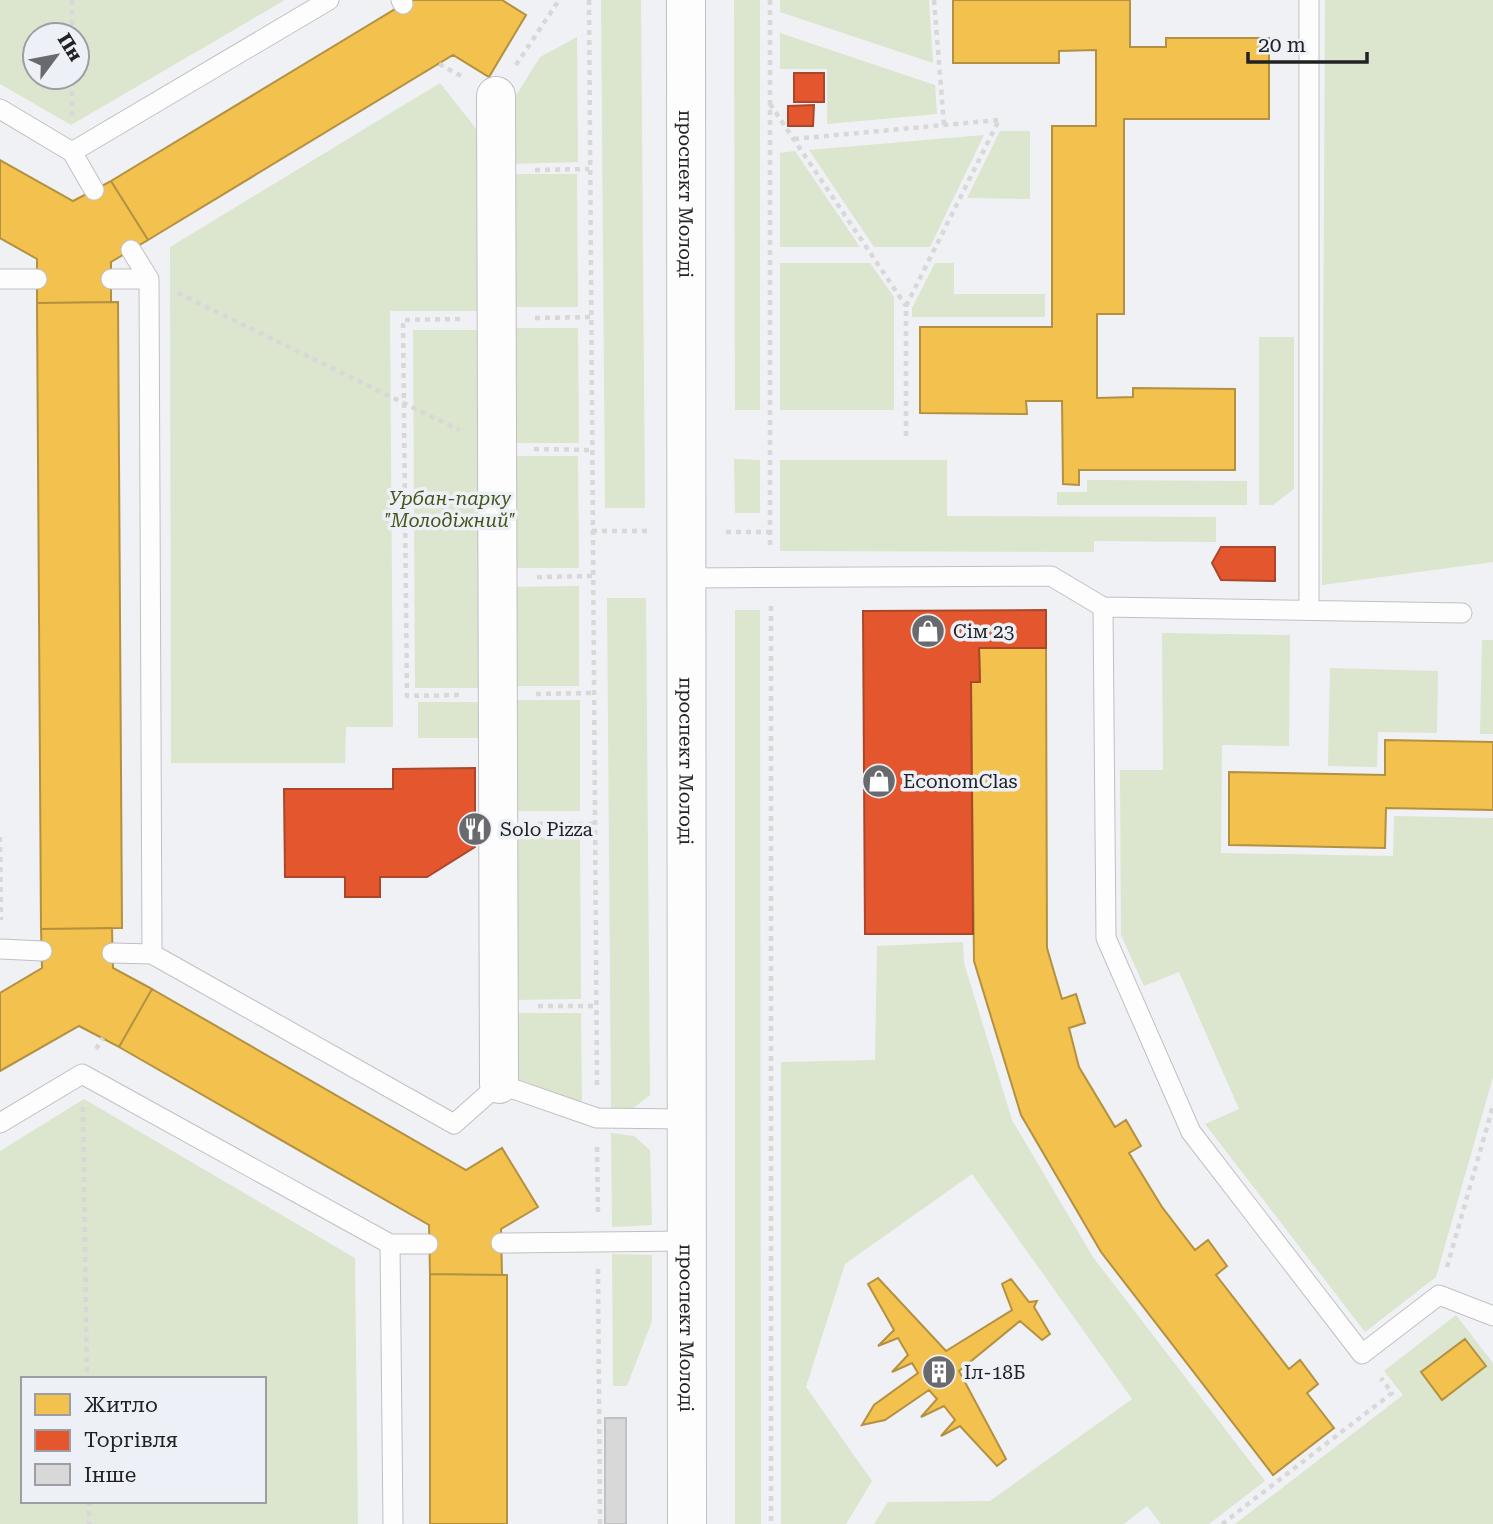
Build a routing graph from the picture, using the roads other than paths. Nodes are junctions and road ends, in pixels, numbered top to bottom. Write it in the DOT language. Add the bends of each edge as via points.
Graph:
graph roads {
  1 [pos="328,0"];
  2 [pos="686,0"];
  3 [pos="1309,0"];
  4 [pos="496,96"];
  5 [pos="0,109"];
  6 [pos="72,152"];
  7 [pos="94,190"];
  8 [pos="131,250"];
  9 [pos="0,279"];
  10 [pos="37,279"];
  11 [pos="111,279"];
  12 [pos="149,279"];
  13 [pos="686,578"];
  14 [pos="1103,607"];
  15 [pos="1309,610"];
  16 [pos="1462,613"];
  17 [pos="1,949"];
  18 [pos="42,951"];
  19 [pos="112,953"];
  20 [pos="152,954"];
  21 [pos="499,1084"];
  22 [pos="685,1119"];
  23 [pos="0,1123"];
  24 [pos="685,1241"];
  25 [pos="501,1243"];
  26 [pos="390,1244"];
  27 [pos="429,1244"];
  28 [pos="1493,1316"];
  29 [pos="393,1524"];
  30 [pos="687,1524"];
  1 -- 6 [label="lane"];
  2 -- 13 [label="street, проспект Молоді"];
  3 -- 15 [label="lane"];
  4 -- 21 [label="street"];
  5 -- 6 [label="lane"];
  6 -- 7 [label="lane"];
  8 -- 12 [label="lane"];
  9 -- 10 [label="lane"];
  11 -- 12 [label="lane"];
  12 -- 20 [label="lane"];
  13 -- 14 [label="lane" via="1051,576"];
  13 -- 22 [label="street, проспект Молоді"];
  14 -- 15 [label="lane"];
  14 -- 28 [label="lane" via="1106,938 1191,1132 1362,1354 1439,1295"];
  15 -- 16 [label="lane"];
  17 -- 18 [label="lane"];
  19 -- 20 [label="lane"];
  20 -- 21 [label="lane" via="454,1124"];
  21 -- 22 [label="lane" via="597,1118"];
  22 -- 24 [label="street, проспект Молоді"];
  23 -- 26 [label="lane" via="82,1074"];
  24 -- 25 [label="lane"];
  24 -- 30 [label="street, проспект Молоді"];
  26 -- 27 [label="lane"];
  26 -- 29 [label="lane"];
}
